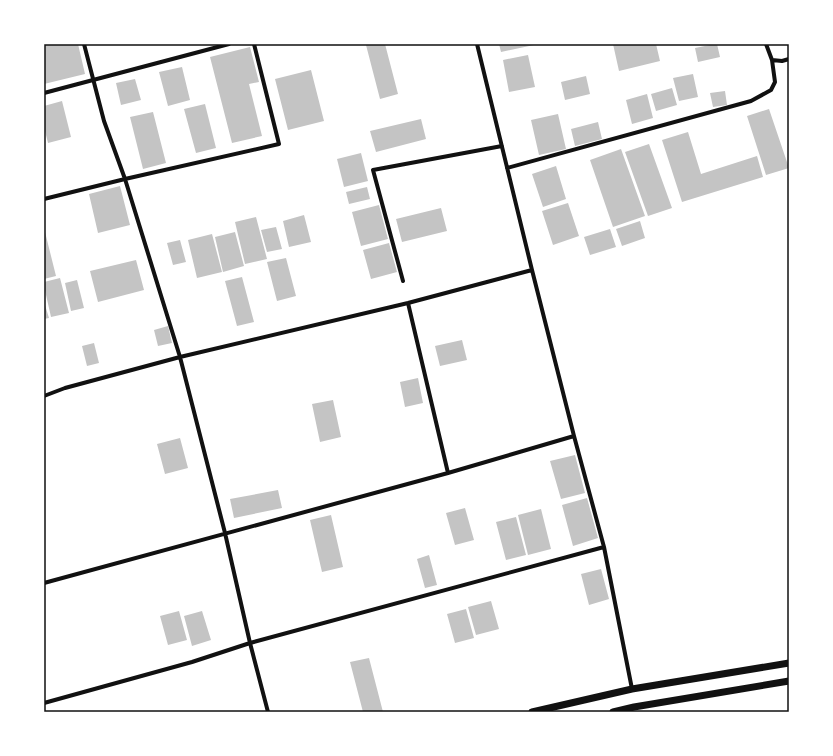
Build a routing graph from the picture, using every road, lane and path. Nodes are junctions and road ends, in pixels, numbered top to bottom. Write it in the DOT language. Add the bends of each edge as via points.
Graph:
graph roads {
  1 [pos="84,44"];
  2 [pos="228,44"];
  3 [pos="254,44"];
  4 [pos="478,44"];
  5 [pos="766,44"];
  6 [pos="789,59"];
  7 [pos="772,60"];
  8 [pos="93,79"];
  9 [pos="44,93"];
  10 [pos="502,146"];
  11 [pos="507,168"];
  12 [pos="126,179"];
  13 [pos="44,199"];
  14 [pos="532,270"];
  15 [pos="403,281"];
  16 [pos="408,302"];
  17 [pos="180,357"];
  18 [pos="44,396"];
  19 [pos="574,436"];
  20 [pos="448,472"];
  21 [pos="225,533"];
  22 [pos="604,548"];
  23 [pos="44,583"];
  24 [pos="250,643"];
  25 [pos="789,663"];
  26 [pos="789,681"];
  27 [pos="632,689"];
  28 [pos="44,703"];
  29 [pos="268,712"];
  30 [pos="532,712"];
  31 [pos="613,712"];
  1 -- 8 [label="street"];
  2 -- 8 [label="street"];
  3 -- 12 [label="street" via="279,144"];
  4 -- 10 [label="street"];
  5 -- 7 [label="street"];
  6 -- 7 [label="street"];
  7 -- 11 [label="street" via="775,82 771,90 751,101"];
  8 -- 9 [label="street"];
  8 -- 12 [label="street" via="104,121"];
  10 -- 11 [label="street"];
  10 -- 15 [label="street" via="373,170"];
  11 -- 14 [label="street"];
  12 -- 13 [label="street"];
  12 -- 17 [label="street"];
  14 -- 16 [label="street"];
  14 -- 19 [label="street"];
  16 -- 17 [label="street"];
  16 -- 20 [label="street"];
  17 -- 18 [label="street"];
  17 -- 21 [label="street"];
  19 -- 20 [label="street"];
  19 -- 22 [label="street"];
  20 -- 21 [label="street"];
  21 -- 23 [label="street"];
  21 -- 24 [label="street"];
  22 -- 24 [label="street"];
  22 -- 27 [label="street"];
  24 -- 28 [label="street" via="192,662"];
  24 -- 29 [label="street"];
  25 -- 27 [label="street"];
  26 -- 31 [label="street"];
  27 -- 30 [label="street"];
}
